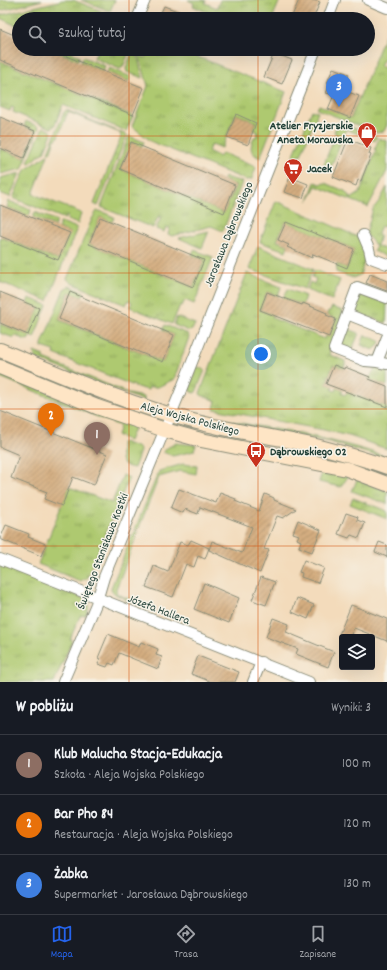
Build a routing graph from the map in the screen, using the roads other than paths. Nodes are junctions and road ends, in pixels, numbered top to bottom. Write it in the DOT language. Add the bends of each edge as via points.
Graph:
graph roads {
  1 [pos="145,0"];
  2 [pos="335,0"];
  3 [pos="368,0"];
  4 [pos="387,8"];
  5 [pos="140,12"];
  6 [pos="331,12"];
  7 [pos="313,56"];
  8 [pos="363,235"];
  9 [pos="387,264"];
  10 [pos="387,298"];
  11 [pos="347,314"];
  12 [pos="387,330"];
  13 [pos="387,337"];
  14 [pos="0,350"];
  15 [pos="377,362"];
  16 [pos="387,364"];
  17 [pos="0,367"];
  18 [pos="171,415"];
  19 [pos="164,430"];
  20 [pos="387,467"];
  21 [pos="387,484"];
  22 [pos="0,559"];
  23 [pos="97,598"];
  24 [pos="260,662"];
  25 [pos="64,682"];
  26 [pos="253,682"];
  27 [pos="310,682"];
  1 -- 5 [label="street"];
  2 -- 6 [label="street"];
  3 -- 4 [label="street"];
  7 -- 18 [label="street, Jarosława Dąbrowskiego"];
  8 -- 9 [label="street" via="371,258"];
  10 -- 11 [label="street" via="357,287"];
  11 -- 12 [label="street"];
  11 -- 15 [label="street" via="334,349 365,361"];
  13 -- 15 [label="street"];
  14 -- 18 [label="street, Aleja Wojska Polskiego" via="116,397"];
  15 -- 16 [label="street"];
  17 -- 19 [label="street, Aleja Wojska Polskiego" via="97,407"];
  18 -- 19 [label="street, Jarosława Dąbrowskiego"];
  18 -- 20 [label="street, Aleja Wojska Polskiego" via="215,427 357,456"];
  19 -- 21 [label="street, Aleja Wojska Polskiego" via="201,440 336,466"];
  19 -- 23 [label="street, Świętego Stanisława Kostki"];
  22 -- 23 [label="street, Józefa Hallera"];
  23 -- 24 [label="street, Józefa Hallera"];
  23 -- 25 [label="street, Świętego Stanisława Kostki"];
  24 -- 26 [label="street"];
  24 -- 27 [label="street, Józefa Hallera"];
}
